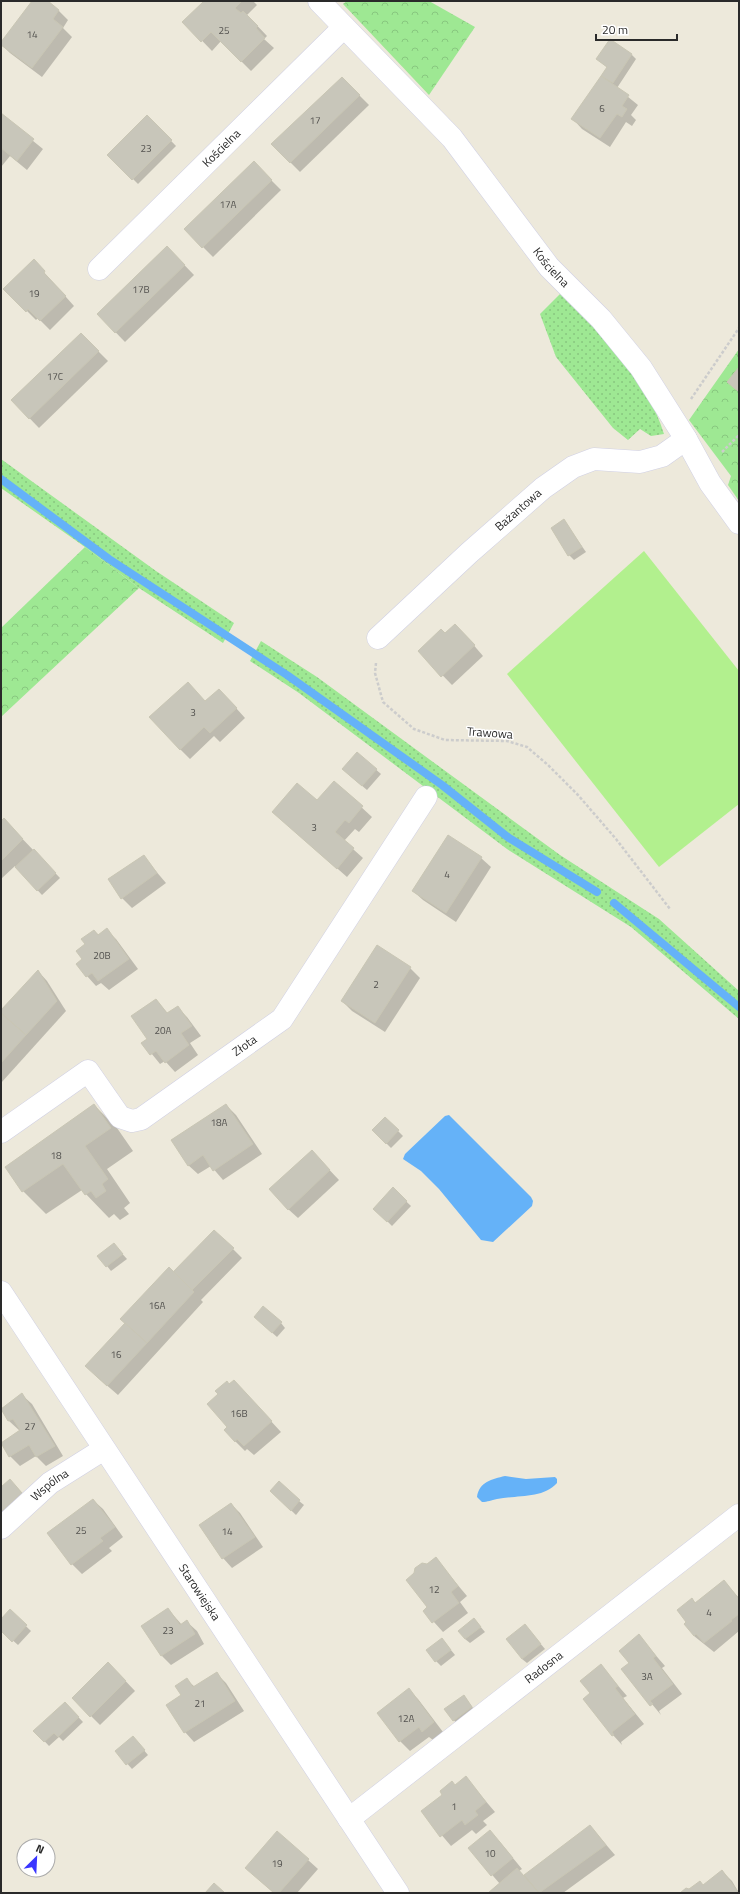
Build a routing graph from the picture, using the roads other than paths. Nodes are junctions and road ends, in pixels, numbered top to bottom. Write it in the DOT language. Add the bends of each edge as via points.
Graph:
graph roads {
  1 [pos="319,1"];
  2 [pos="344,27"];
  3 [pos="99,270"];
  4 [pos="681,430"];
  5 [pos="739,523"];
  6 [pos="378,638"];
  7 [pos="426,797"];
  8 [pos="1,1132"];
  9 [pos="1,1292"];
  10 [pos="104,1449"];
  11 [pos="739,1515"];
  12 [pos="1,1528"];
  13 [pos="349,1819"];
  14 [pos="398,1893"];
  1 -- 2 [label="street, Kościelna"];
  2 -- 3 [label="street, Kościelna"];
  2 -- 4 [label="street, Kościelna" via="452,138 549,267 600,319 641,368"];
  4 -- 5 [label="street, Kościelna" via="710,483"];
  4 -- 6 [label="street, Bażantowa" via="662,456 640,462 594,459 573,467 543,488"];
  7 -- 8 [label="street, Złota" via="282,1019 141,1119 132,1121 120,1117 88,1071"];
  9 -- 10 [label="street, Starowiejska"];
  10 -- 12 [label="street, Wspólna" via="50,1483"];
  10 -- 13 [label="street, Starowiejska"];
  11 -- 13 [label="street, Radosna"];
  13 -- 14 [label="street, Starowiejska"];
}
